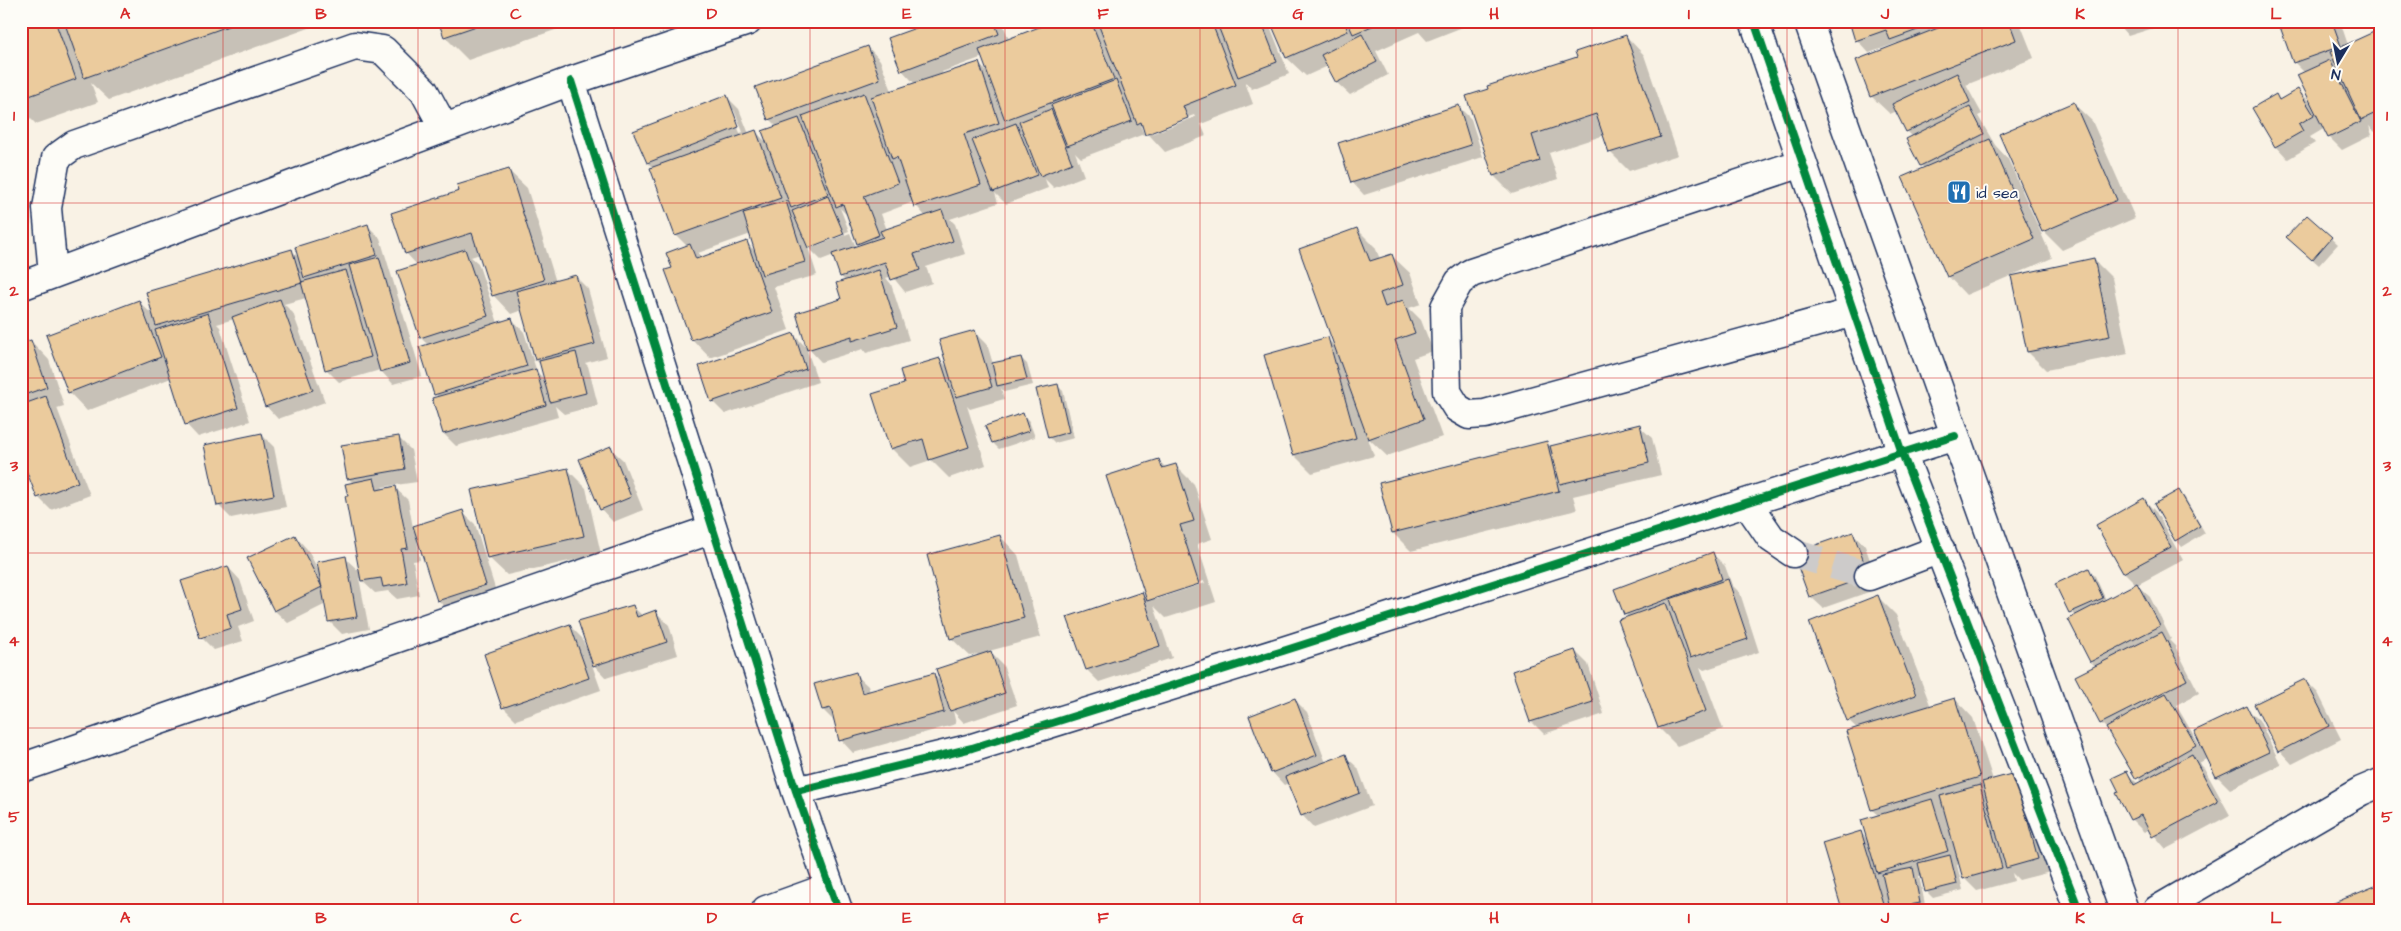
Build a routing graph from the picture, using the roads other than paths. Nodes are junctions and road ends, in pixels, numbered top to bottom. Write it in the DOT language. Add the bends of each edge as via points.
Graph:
graph roads {
  1 [pos="748,21"];
  2 [pos="1754,21"];
  3 [pos="1808,21"];
  4 [pos="571,81"];
  5 [pos="444,128"];
  6 [pos="1802,163"];
  7 [pos="53,274"];
  8 [pos="21,286"];
  9 [pos="1854,312"];
  10 [pos="1956,436"];
  11 [pos="1902,452"];
  12 [pos="1747,503"];
  13 [pos="713,529"];
  14 [pos="1940,549"];
  15 [pos="1793,553"];
  16 [pos="1869,576"];
  17 [pos="21,768"];
  18 [pos="2380,783"];
  19 [pos="796,791"];
  20 [pos="834,899"];
  21 [pos="766,910"];
  22 [pos="2079,910"];
  23 [pos="2124,910"];
  24 [pos="2158,910"];
  1 -- 4 [label="main road"];
  2 -- 6 [label="main road"];
  3 -- 10 [label="main road"];
  4 -- 5 [label="main road"];
  4 -- 13 [label="main road"];
  5 -- 7 [label="main road"];
  5 -- 7 [label="main road" via="424,91 383,50 355,46 74,145 56,158 47,208"];
  6 -- 9 [label="main road"];
  6 -- 9 [label="main road" via="1471,273 1459,282 1444,306 1447,392 1457,408 1469,415 1485,414"];
  7 -- 8 [label="main road"];
  9 -- 11 [label="main road"];
  10 -- 11 [label="main road"];
  10 -- 23 [label="main road"];
  11 -- 12 [label="main road"];
  11 -- 14 [label="main road"];
  12 -- 15 [label="main road" via="1771,538"];
  12 -- 19 [label="main road" via="972,748"];
  13 -- 17 [label="main road"];
  13 -- 19 [label="main road"];
  14 -- 16 [label="main road"];
  14 -- 22 [label="main road"];
  18 -- 24 [label="main road"];
  19 -- 20 [label="main road"];
  20 -- 21 [label="main road"];
}
